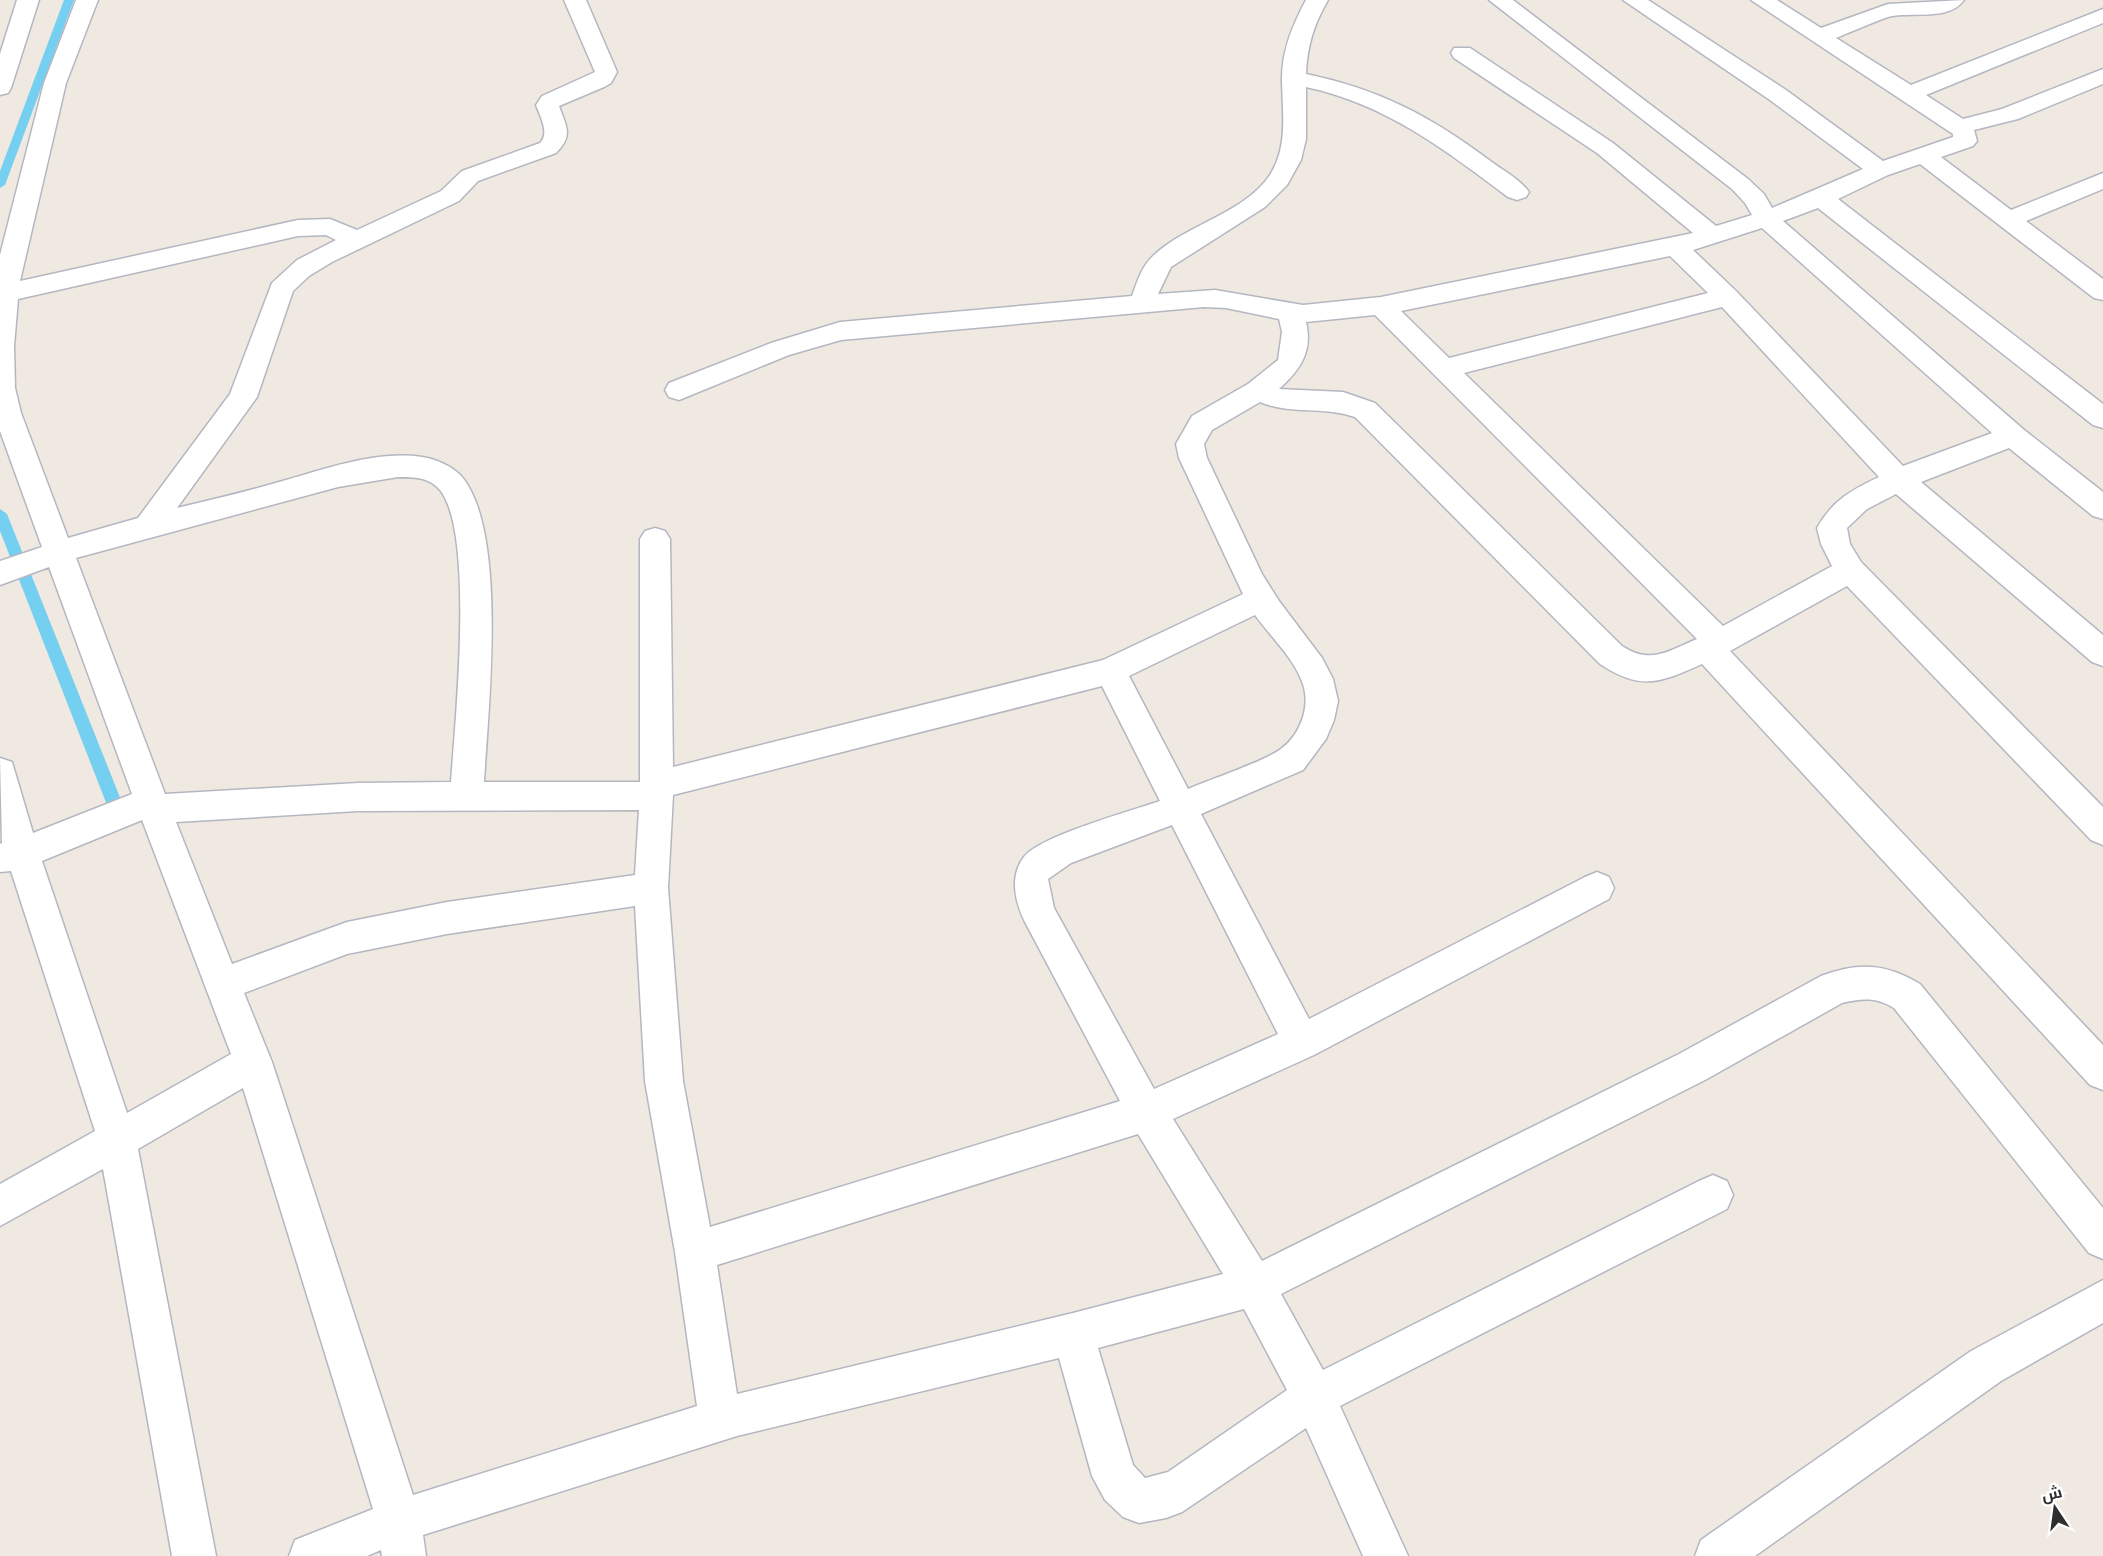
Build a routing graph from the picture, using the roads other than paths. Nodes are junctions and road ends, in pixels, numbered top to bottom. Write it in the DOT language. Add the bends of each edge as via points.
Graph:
graph roads {
  1 [pos="28,0"];
  2 [pos="111,0"];
  3 [pos="575,0"];
  4 [pos="1500,0"];
  5 [pos="1634,0"];
  6 [pos="1762,0"];
  7 [pos="1953,0"];
  8 [pos="86,3"];
  9 [pos="1305,4"];
  10 [pos="2103,15"];
  11 [pos="1821,36"];
  12 [pos="1462,53"];
  13 [pos="2103,76"];
  14 [pos="1293,78"];
  15 [pos="24,83"];
  16 [pos="1908,94"];
  17 [pos="1960,127"];
  18 [pos="1924,156"];
  19 [pos="1880,170"];
  20 [pos="2103,180"];
  21 [pos="1517,192"];
  22 [pos="1821,198"];
  23 [pos="1766,219"];
  24 [pos="2010,219"];
  25 [pos="1712,236"];
  26 [pos="357,240"];
  27 [pos="1675,247"];
  28 [pos="2102,290"];
  29 [pos="6,293"];
  30 [pos="1727,297"];
  31 [pos="1142,303"];
  32 [pos="1381,306"];
  33 [pos="1290,312"];
  34 [pos="1446,368"];
  35 [pos="680,390"];
  36 [pos="1258,391"];
  37 [pos="2103,418"];
  38 [pos="2013,436"];
  39 [pos="1898,480"];
  40 [pos="2103,508"];
  41 [pos="148,527"];
  42 [pos="654,538"];
  43 [pos="58,551"];
  44 [pos="1850,570"];
  45 [pos="0,573"];
  46 [pos="1261,599"];
  47 [pos="1713,645"];
  48 [pos="2103,653"];
  49 [pos="1110,671"];
  50 [pos="0,772"];
  51 [pos="656,791"];
  52 [pos="467,797"];
  53 [pos="152,805"];
  54 [pos="1182,807"];
  55 [pos="2103,830"];
  56 [pos="11,856"];
  57 [pos="651,888"];
  58 [pos="1597,888"];
  59 [pos="223,984"];
  60 [pos="1301,1042"];
  61 [pos="253,1062"];
  62 [pos="2103,1072"];
  63 [pos="1146,1112"];
  64 [pos="117,1140"];
  65 [pos="1713,1195"];
  66 [pos="0,1206"];
  67 [pos="2103,1239"];
  68 [pos="695,1252"];
  69 [pos="1254,1286"];
  70 [pos="2103,1300"];
  71 [pos="1072,1334"];
  72 [pos="1314,1398"];
  73 [pos="720,1420"];
  74 [pos="401,1538"];
  75 [pos="194,1556"];
  76 [pos="311,1556"];
  77 [pos="1386,1556"];
  78 [pos="1717,1556"];
  1 -- 15 [label="street"];
  2 -- 8 [label="street"];
  3 -- 26 [label="street" via="606,72 596,82 547,105 556,135 552,144 470,176 450,196"];
  4 -- 23 [label="street" via="1740,184 1755,199"];
  5 -- 19 [label="street" via="1778,95"];
  6 -- 11 [label="street"];
  7 -- 11 [label="street" via="1929,9 1888,10"];
  8 -- 15 [label="street"];
  9 -- 14 [label="street"];
  10 -- 16 [label="street"];
  11 -- 16 [label="street"];
  12 -- 25 [label="street" via="1605,148"];
  13 -- 17 [label="street" via="2010,114"];
  14 -- 21 [label="street" via="1341,88 1404,114"];
  14 -- 31 [label="street" via="1295,138 1279,180 1252,203 1162,261"];
  15 -- 29 [label="street"];
  16 -- 17 [label="street"];
  17 -- 18 [label="street" via="1965,141"];
  18 -- 19 [label="street"];
  18 -- 24 [label="street"];
  19 -- 22 [label="street"];
  20 -- 24 [label="street"];
  22 -- 23 [label="street"];
  22 -- 37 [label="street"];
  23 -- 25 [label="street"];
  23 -- 38 [label="street"];
  24 -- 28 [label="street"];
  25 -- 27 [label="street"];
  26 -- 29 [label="street" via="330,227 298,228"];
  26 -- 41 [label="street" via="305,266 286,281 243,397"];
  27 -- 30 [label="street"];
  27 -- 32 [label="street"];
  29 -- 43 [label="street" via="1,388"];
  30 -- 34 [label="street"];
  30 -- 39 [label="street"];
  31 -- 33 [label="street" via="1224,297"];
  31 -- 35 [label="street" via="840,332 791,345"];
  32 -- 33 [label="street" via="1321,314"];
  32 -- 34 [label="street"];
  33 -- 36 [label="street" via="1295,332 1293,357"];
  34 -- 47 [label="street"];
  36 -- 46 [label="street" via="1202,423 1190,444 1193,458"];
  36 -- 47 [label="street" via="1281,400 1343,402 1365,410 1619,662 1632,668 1651,669"];
  38 -- 39 [label="street"];
  38 -- 40 [label="street"];
  39 -- 44 [label="street" via="1843,509 1835,518 1832,536"];
  39 -- 48 [label="street"];
  41 -- 43 [label="street"];
  41 -- 52 [label="street" via="395,467 419,466 439,473 454,486 465,507 476,592"];
  42 -- 51 [label="street"];
  43 -- 45 [label="street"];
  43 -- 53 [label="street"];
  44 -- 47 [label="street"];
  44 -- 55 [label="street"];
  46 -- 49 [label="street"];
  46 -- 54 [label="street" via="1310,667 1321,691 1312,735 1305,748 1291,760"];
  47 -- 62 [label="street"];
  49 -- 51 [label="street"];
  49 -- 54 [label="street"];
  50 -- 56 [label="street"];
  51 -- 52 [label="street"];
  51 -- 57 [label="street"];
  52 -- 53 [label="street"];
  53 -- 56 [label="street"];
  53 -- 59 [label="street"];
  54 -- 60 [label="street"];
  54 -- 63 [label="street" via="1059,852 1036,868 1031,879 1037,911"];
  56 -- 64 [label="street"];
  57 -- 59 [label="street" via="366,934 317,947"];
  57 -- 68 [label="street" via="664,1081"];
  58 -- 60 [label="street"];
  59 -- 61 [label="street"];
  60 -- 63 [label="street"];
  61 -- 64 [label="street"];
  61 -- 74 [label="street"];
  63 -- 68 [label="street"];
  63 -- 69 [label="street"];
  64 -- 66 [label="street"];
  64 -- 75 [label="street"];
  65 -- 72 [label="street"];
  67 -- 69 [label="street" via="1907,996 1883,982 1859,980 1834,988 1692,1067"];
  68 -- 73 [label="street"];
  69 -- 71 [label="street"];
  69 -- 72 [label="street"];
  70 -- 78 [label="street" via="1986,1366"];
  71 -- 72 [label="street" via="1114,1476 1140,1501 1166,1496 1182,1487"];
  71 -- 73 [label="street"];
  72 -- 77 [label="street"];
  73 -- 74 [label="street"];
  74 -- 76 [label="street"];
}
